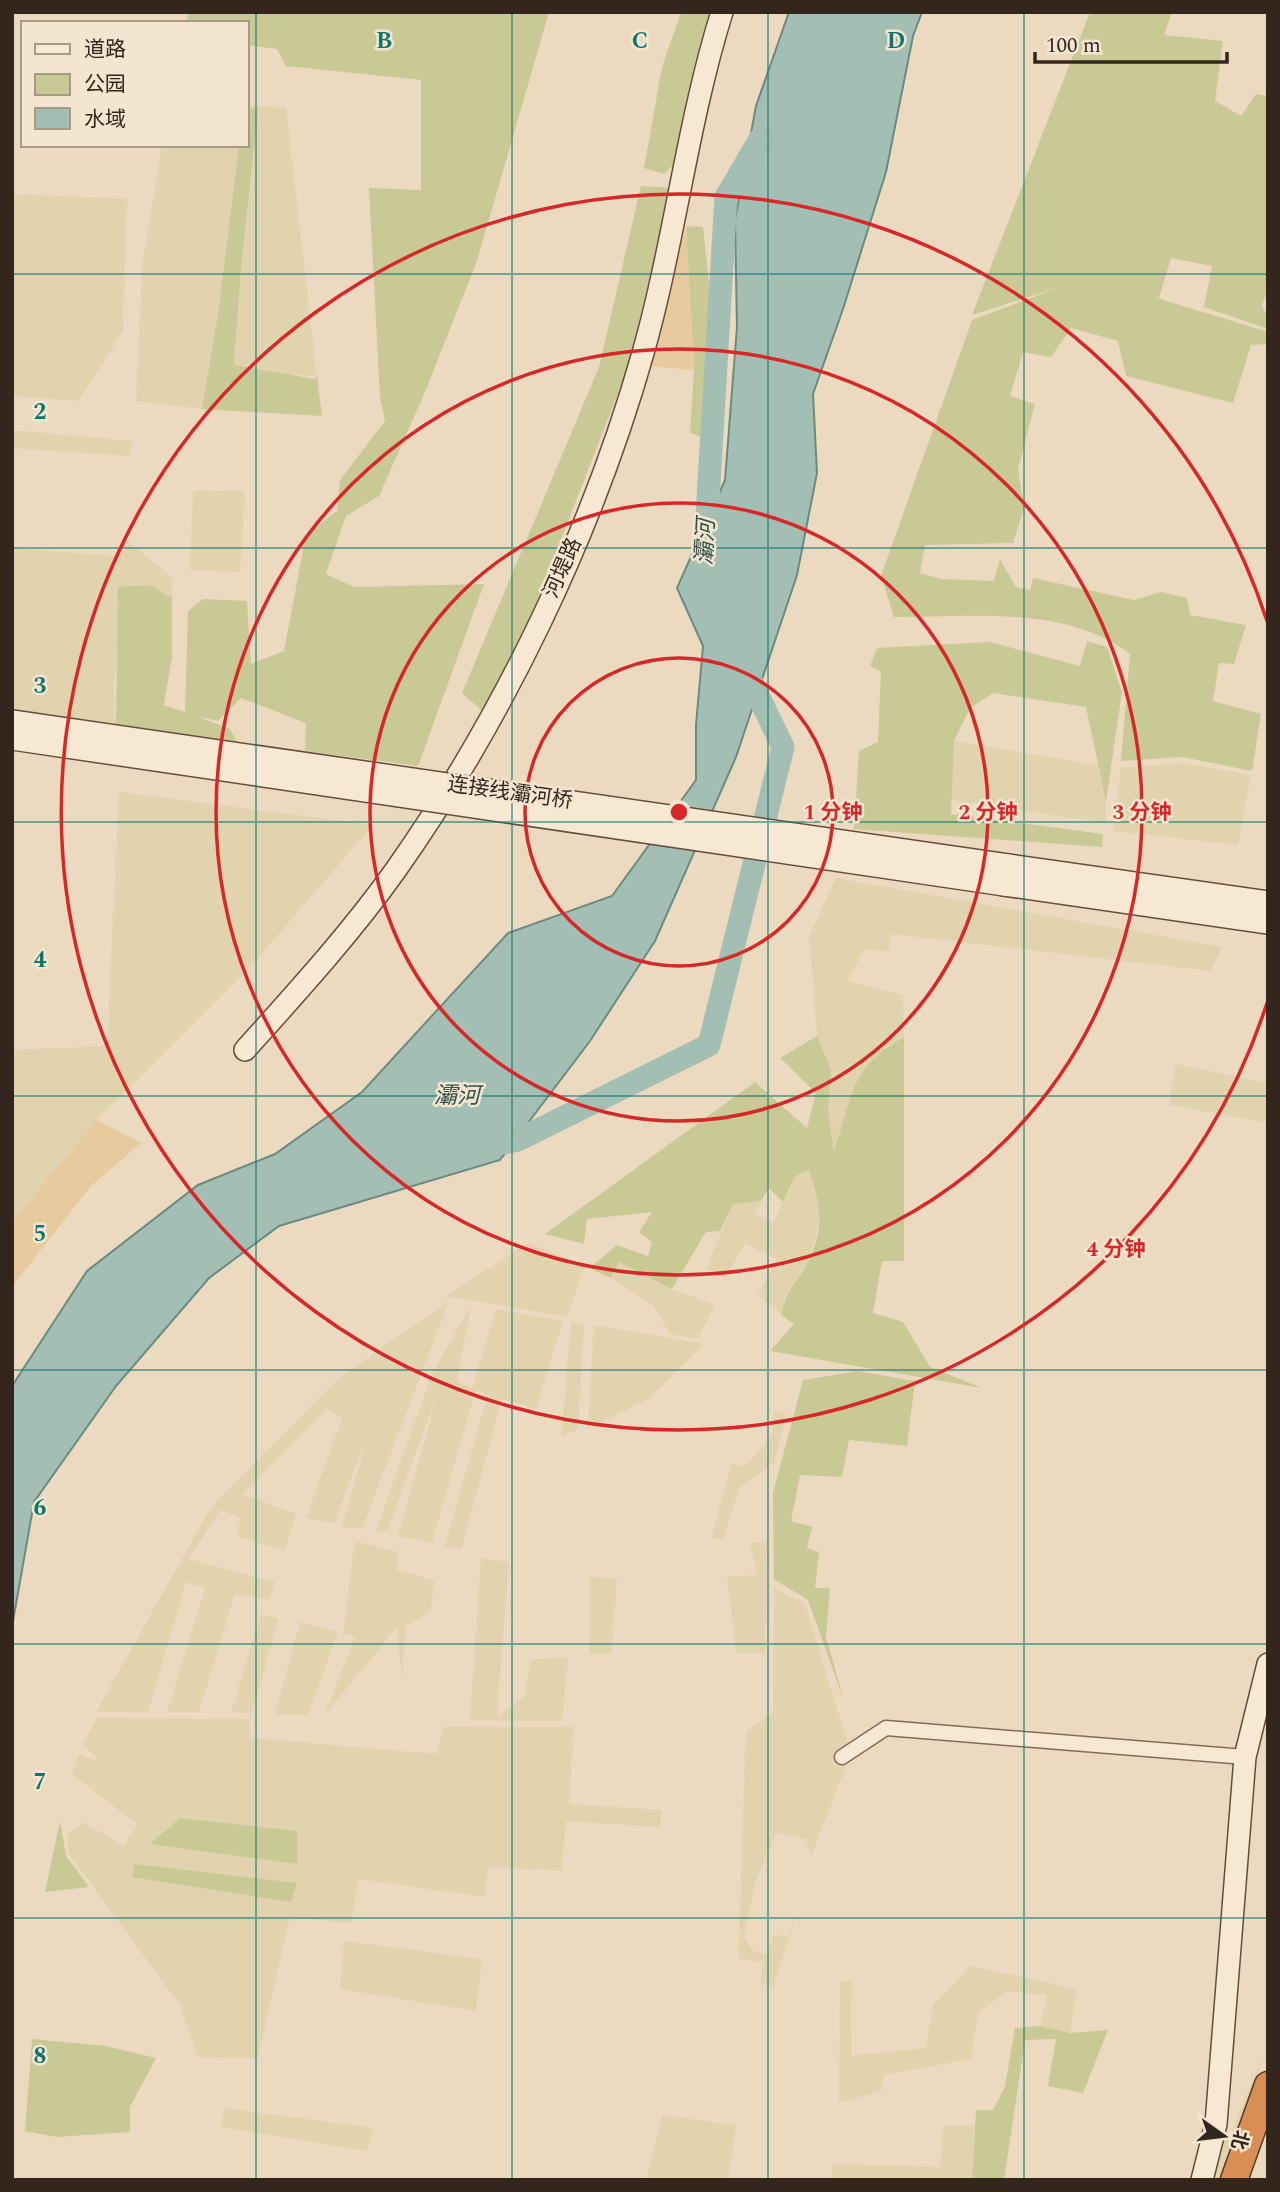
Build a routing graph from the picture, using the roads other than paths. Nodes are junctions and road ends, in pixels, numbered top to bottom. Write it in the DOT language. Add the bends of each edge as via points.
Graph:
graph roads {
  1 [pos="722,12"];
  2 [pos="12,721"];
  3 [pos="12,739"];
  4 [pos="1006,875"];
  5 [pos="1268,902"];
  6 [pos="1268,923"];
  7 [pos="245,1050"];
  8 [pos="1268,1664"];
  9 [pos="842,1757"];
  10 [pos="1245,1757"];
  11 [pos="1268,2085"];
  12 [pos="1202,2180"];
  13 [pos="1234,2180"];
  1 -- 7 [label="main road, 河堤路" via="696,102 673,233 643,353 623,422 569,556 528,644 435,813 309,980"];
  2 -- 4 [label="main road, 连接线灞河桥, bridge"];
  3 -- 4 [label="main road, 连接线灞河桥, bridge"];
  4 -- 5 [label="main road"];
  4 -- 6 [label="main road"];
  8 -- 10 [label="main road"];
  9 -- 10 [label="street" via="886,1728"];
  10 -- 12 [label="main road" via="1216,2124"];
  11 -- 13 [label="highway"];
}
